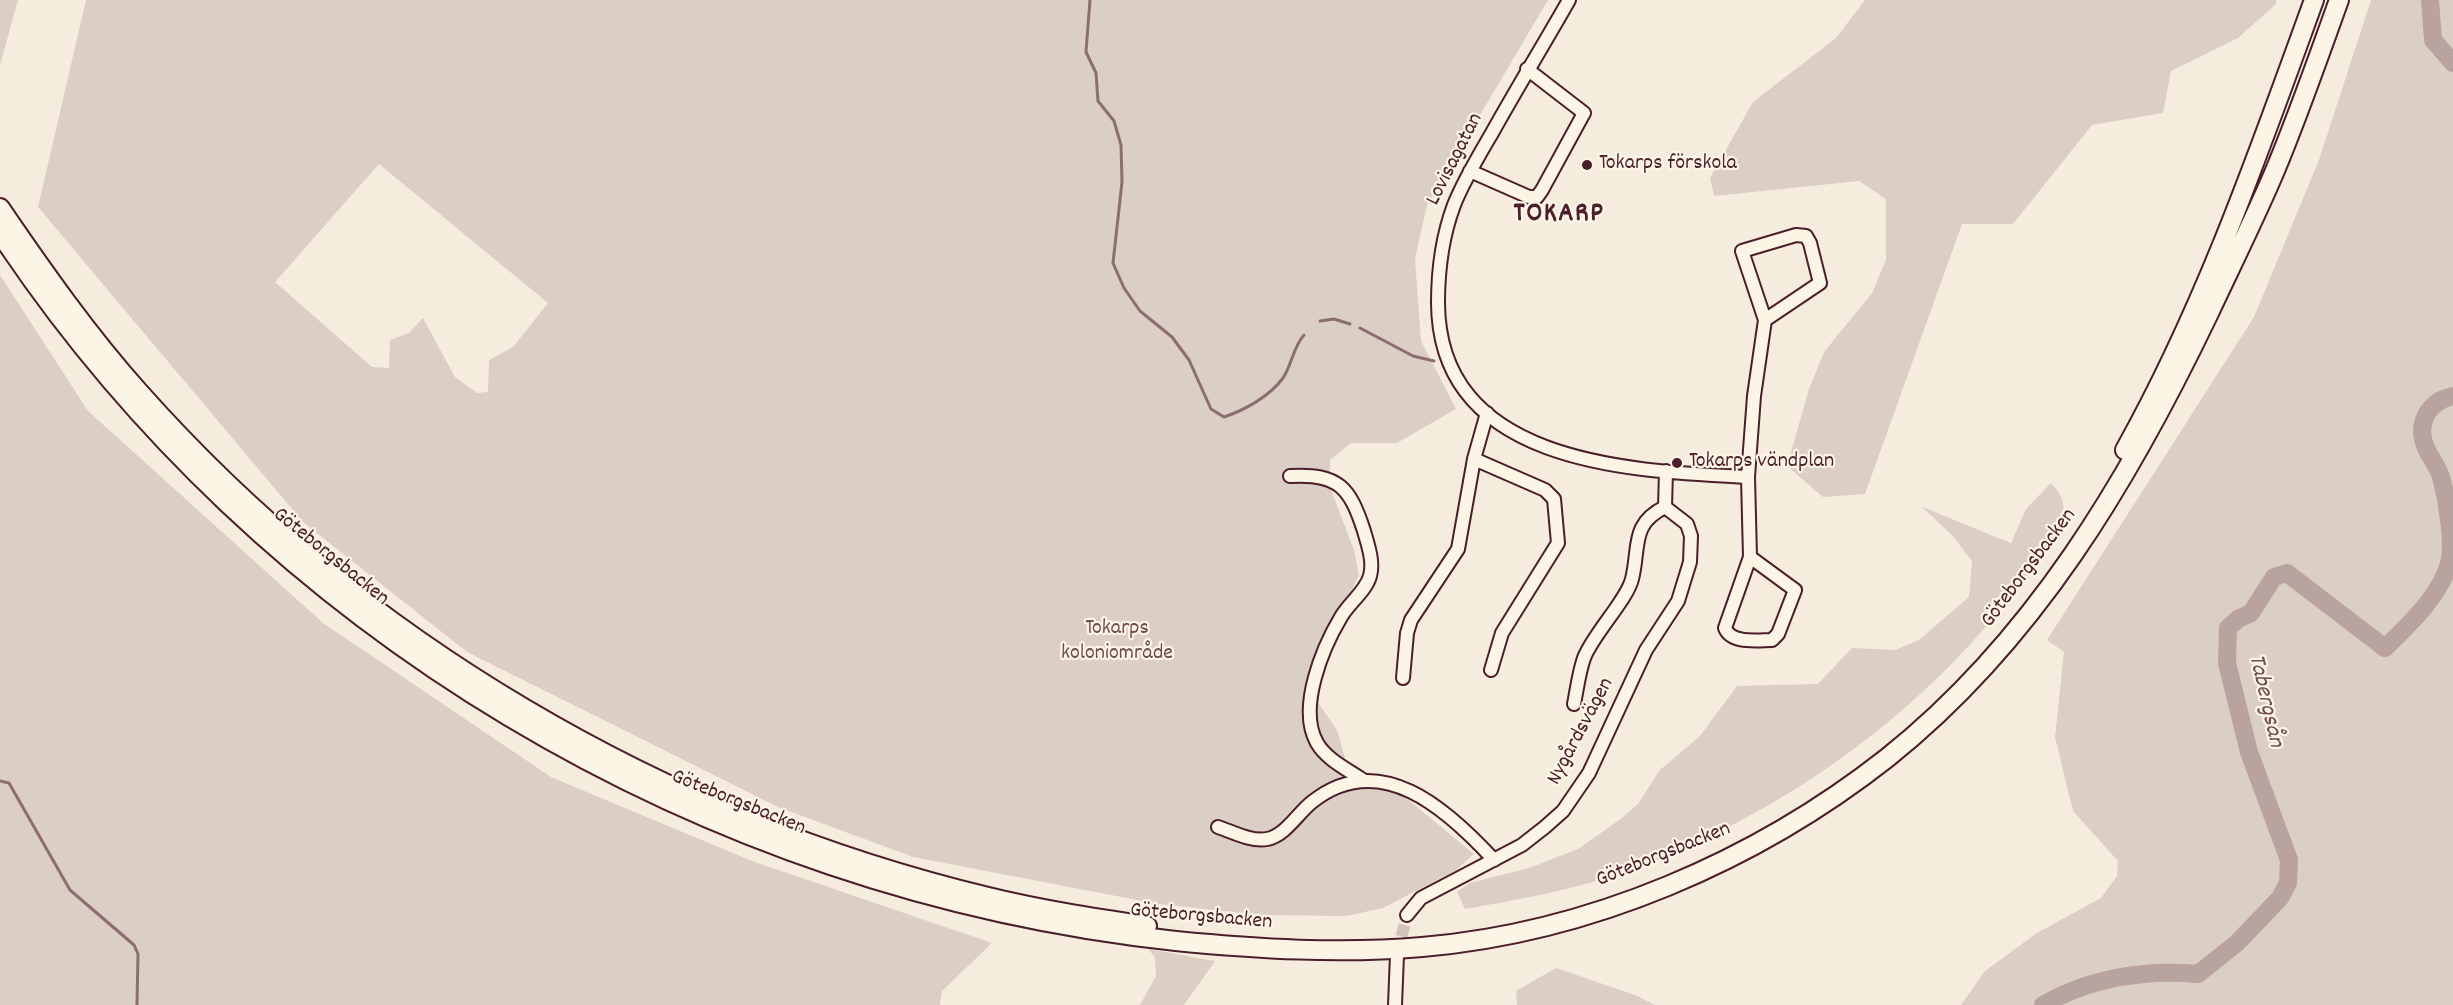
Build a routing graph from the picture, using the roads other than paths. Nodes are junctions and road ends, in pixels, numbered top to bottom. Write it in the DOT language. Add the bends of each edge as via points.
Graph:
graph roads {
  1 [pos="1569,0"];
  2 [pos="2314,0"];
  3 [pos="2339,0"];
  4 [pos="1527,69"];
  5 [pos="1470,171"];
  6 [pos="0,207"];
  7 [pos="0,233"];
  8 [pos="1765,320"];
  9 [pos="1486,412"];
  10 [pos="1474,459"];
  11 [pos="1666,471"];
  12 [pos="1290,476"];
  13 [pos="1748,477"];
  14 [pos="1665,507"];
  15 [pos="1750,557"];
  16 [pos="1491,670"];
  17 [pos="1403,678"];
  18 [pos="1574,704"];
  19 [pos="1363,780"];
  20 [pos="1218,827"];
  21 [pos="1494,860"];
  22 [pos="1407,915"];
  23 [pos="1396,956"];
  24 [pos="1395,1005"];
  1 -- 4 [label="street, Lovisagatan"];
  2 -- 6 [label="highway, Göteborgsbacken" via="2213,270 2132,438 2084,519 2023,606 1953,682 1884,745 1808,799 1744,837 1665,874 1617,892 1478,928 1384,938 1240,936 1151,926 989,898 748,821 586,745 509,699 360,599 203,461 138,392 63,299"];
  3 -- 7 [label="highway, Göteborgsbacken" via="2273,174 2172,389 2095,524 2033,612 1925,725 1857,780 1808,813 1688,877 1611,906 1525,930 1478,940 1380,950 1238,947 1088,931 992,912 826,865 743,835 580,758 501,713 410,653 264,537 136,410"];
  4 -- 5 [label="street, Lovisagatan"];
  4 -- 5 [label="street" via="1584,113 1542,190 1537,197 1529,197"];
  5 -- 9 [label="street, Lovisagatan" via="1442,245 1439,323 1451,369 1463,389"];
  8 -- 8 [label="street" via="1820,283 1806,236 1796,235 1742,250"];
  8 -- 13 [label="street"];
  9 -- 10 [label="street"];
  9 -- 11 [label="street, Lovisagatan" via="1530,441 1570,456"];
  10 -- 16 [label="street" via="1545,490 1554,499 1558,543 1502,633"];
  10 -- 17 [label="street" via="1458,549 1411,620"];
  11 -- 13 [label="street, Lovisagatan"];
  11 -- 14 [label="street"];
  12 -- 19 [label="street" via="1309,475 1335,482 1348,492 1367,543 1370,576 1335,628 1319,663 1311,694 1316,741 1333,761"];
  13 -- 15 [label="street"];
  14 -- 18 [label="street, Nygårdsvägen" via="1643,524 1632,580 1584,658"];
  14 -- 21 [label="street, Nygårdsvägen" via="1682,518 1691,536 1690,562 1678,601 1646,650 1589,773 1563,811 1522,844"];
  15 -- 15 [label="street" via="1795,590 1772,640 1734,638 1725,628"];
  19 -- 20 [label="street" via="1319,798 1269,839 1247,837"];
  19 -- 21 [label="street" via="1391,782 1418,794 1477,841"];
  21 -- 22 [label="street, Nygårdsvägen" via="1421,898"];
  23 -- 24 [label="street"];
}
